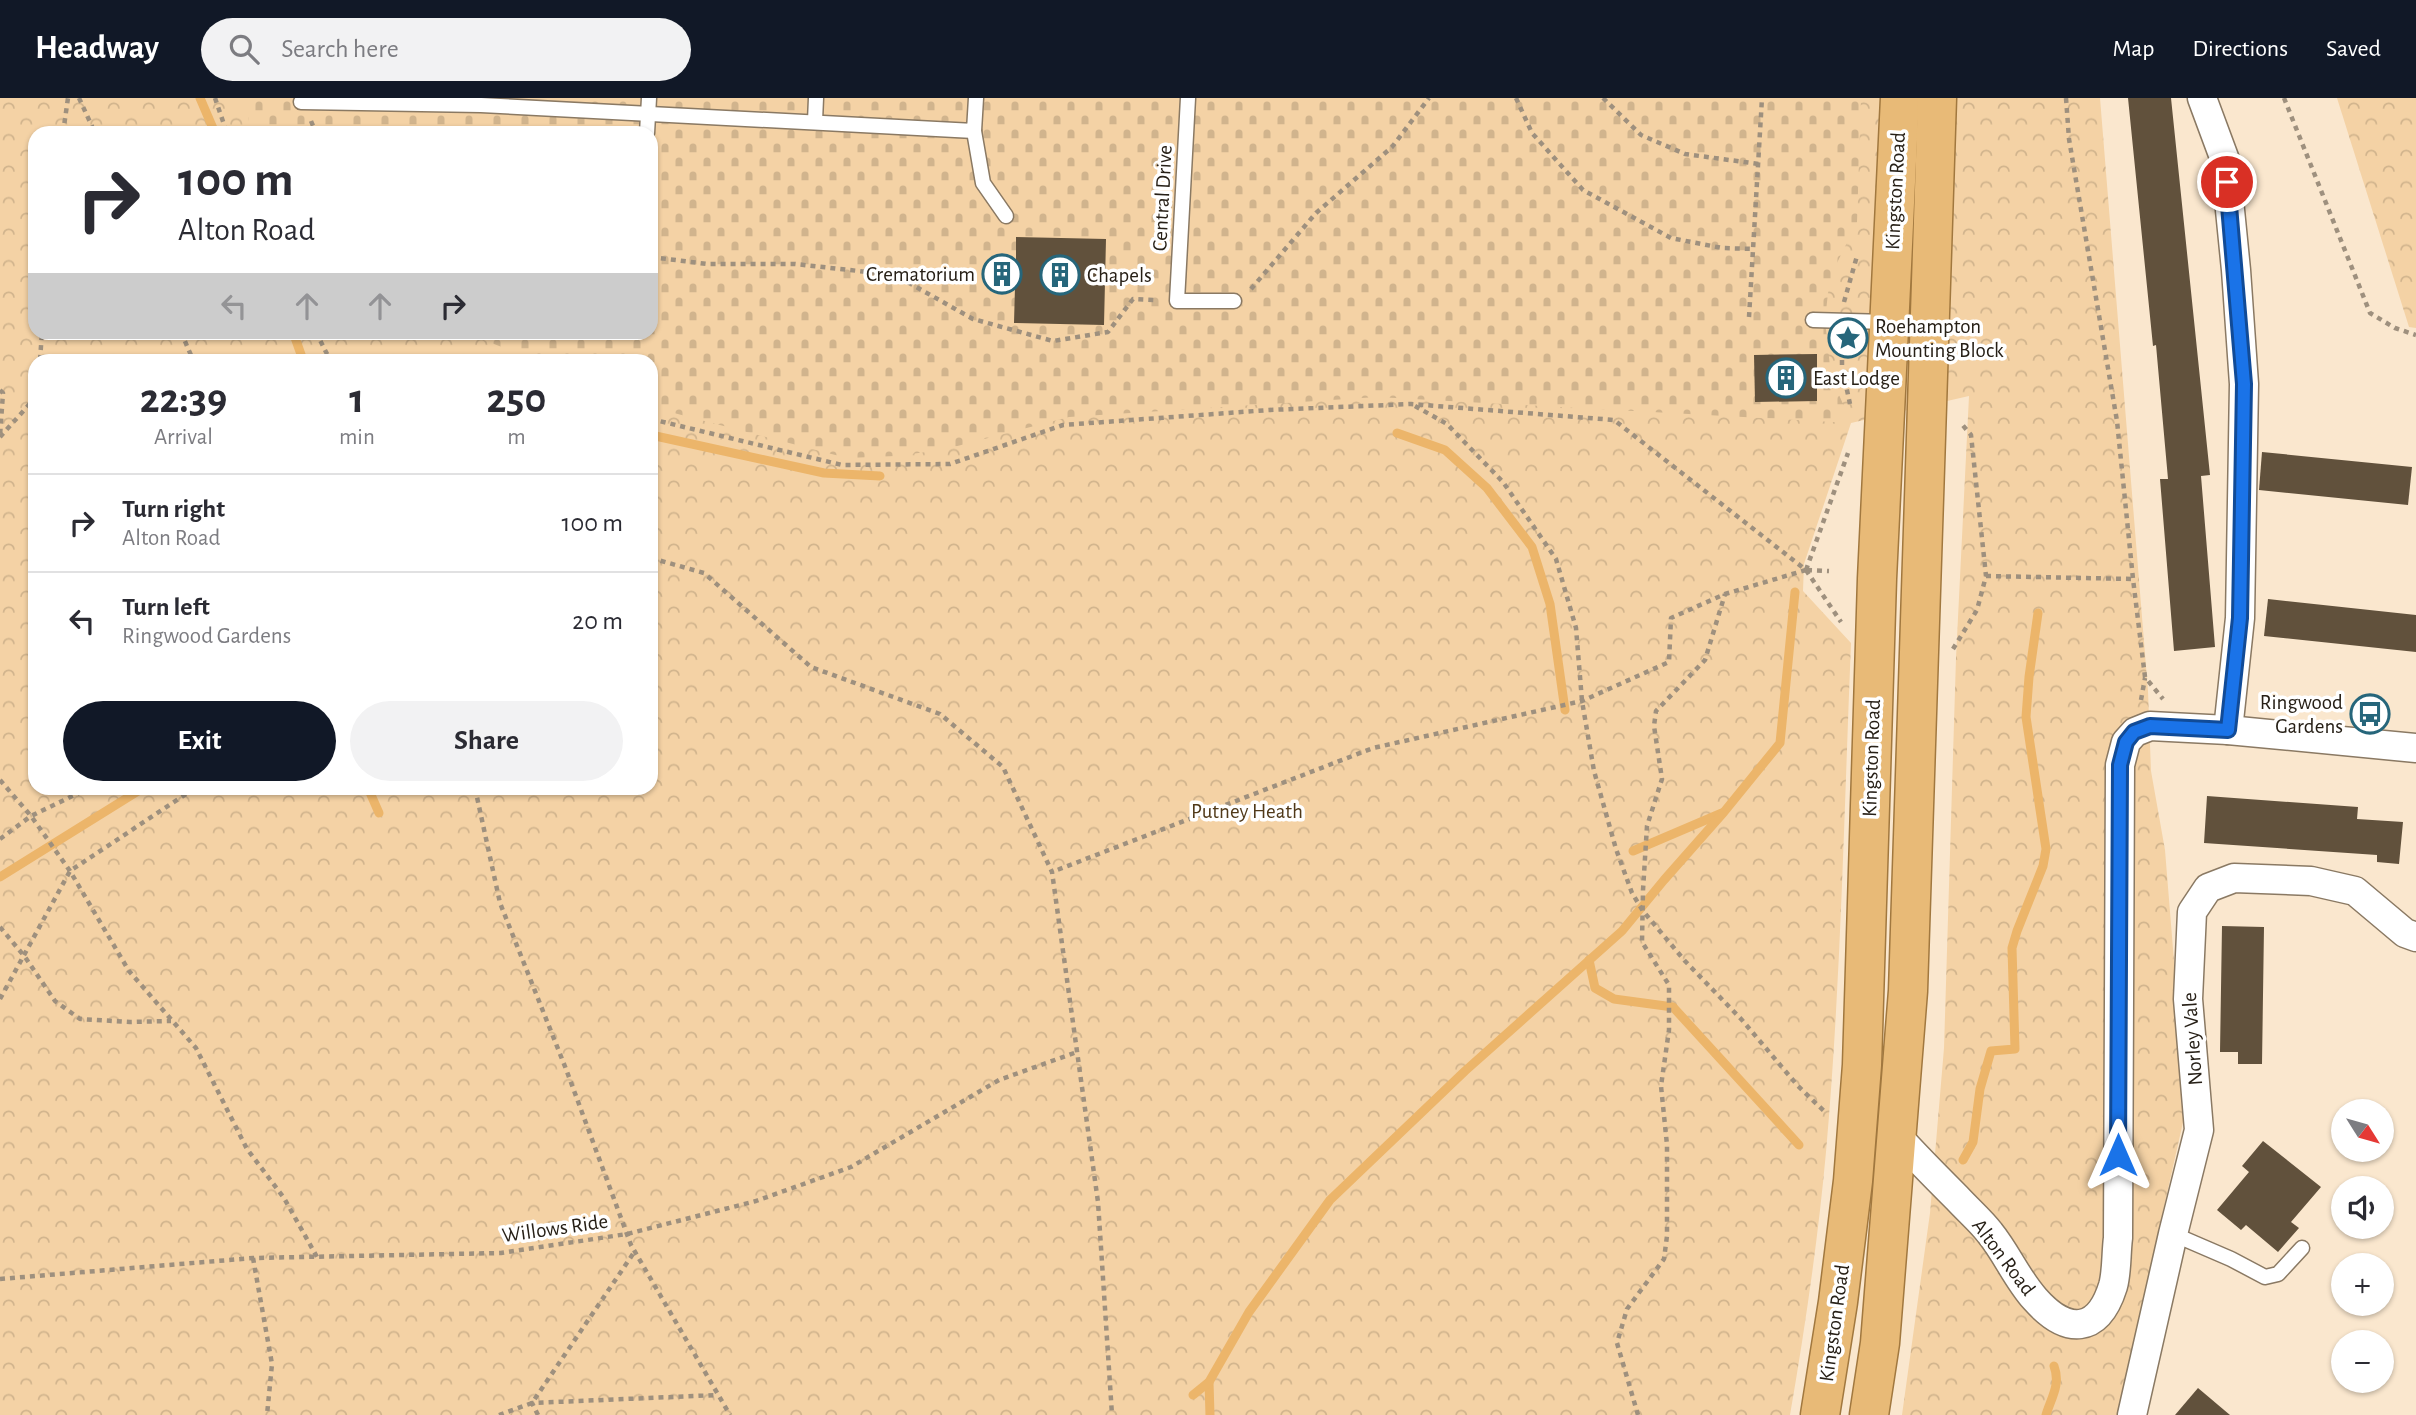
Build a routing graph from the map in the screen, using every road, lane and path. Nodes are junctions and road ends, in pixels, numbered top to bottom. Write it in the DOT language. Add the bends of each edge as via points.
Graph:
graph roads {
  1 [pos="68,98"];
  2 [pos="79,98"];
  3 [pos="215,98"];
  4 [pos="816,98"];
  5 [pos="976,98"];
  6 [pos="1188,98"];
  7 [pos="1429,98"];
  8 [pos="1516,98"];
  9 [pos="1603,98"];
  10 [pos="1762,98"];
  11 [pos="1900,98"];
  12 [pos="1937,98"];
  13 [pos="2066,98"];
  14 [pos="2202,98"];
  15 [pos="2284,98"];
  16 [pos="481,101"];
  17 [pos="301,102"];
  18 [pos="648,105"];
  19 [pos="815,121"];
  20 [pos="64,126"];
  21 [pos="92,126"];
  22 [pos="225,126"];
  23 [pos="647,126"];
  24 [pos="974,131"];
  25 [pos="1759,164"];
  26 [pos="1006,216"];
  27 [pos="1754,249"];
  28 [pos="658,258"];
  29 [pos="1250,291"];
  30 [pos="1177,301"];
  31 [pos="1234,301"];
  32 [pos="1749,317"];
  33 [pos="1813,320"];
  34 [pos="1889,322"];
  35 [pos="2416,335"];
  36 [pos="0,390"];
  37 [pos="1411,404"];
  38 [pos="28,406"];
  39 [pos="658,421"];
  40 [pos="1960,421"];
  41 [pos="0,437"];
  42 [pos="1849,449"];
  43 [pos="658,560"];
  44 [pos="1806,570"];
  45 [pos="1829,571"];
  46 [pos="1986,576"];
  47 [pos="2133,579"];
  48 [pos="1725,594"];
  49 [pos="1842,624"];
  50 [pos="1949,656"];
  51 [pos="1582,701"];
  52 [pos="2178,728"];
  53 [pos="2228,730"];
  54 [pos="2416,748"];
  55 [pos="0,780"];
  56 [pos="74,795"];
  57 [pos="184,795"];
  58 [pos="477,795"];
  59 [pos="31,816"];
  60 [pos="0,839"];
  61 [pos="70,871"];
  62 [pos="1052,872"];
  63 [pos="1643,911"];
  64 [pos="0,927"];
  65 [pos="2416,937"];
  66 [pos="25,957"];
  67 [pos="0,999"];
  68 [pos="171,1021"];
  69 [pos="1077,1052"];
  70 [pos="1832,1119"];
  71 [pos="1898,1137"];
  72 [pos="627,1234"];
  73 [pos="2173,1234"];
  74 [pos="2302,1248"];
  75 [pos="635,1251"];
  76 [pos="317,1256"];
  77 [pos="253,1258"];
  78 [pos="0,1279"];
  79 [pos="718,1395"];
  80 [pos="532,1402"];
  81 [pos="267,1415"];
  82 [pos="499,1415"];
  83 [pos="538,1415"];
  84 [pos="730,1415"];
  85 [pos="1112,1415"];
  86 [pos="1638,1415"];
  87 [pos="1820,1415"];
  88 [pos="1870,1415"];
  89 [pos="2132,1415"];
  1 -- 20 [label="path"];
  2 -- 21 [label="path"];
  3 -- 22 [label="path"];
  4 -- 19 [label="lane"];
  5 -- 24 [label="lane"];
  6 -- 30 [label="lane, Central Drive"];
  7 -- 29 [label="path" via="1392,147 1316,213"];
  8 -- 27 [label="path" via="1532,133 1583,190 1671,238"];
  9 -- 25 [label="path" via="1641,135 1685,154"];
  10 -- 25 [label="path"];
  11 -- 34 [label="highway, Kingston Road"];
  12 -- 71 [label="highway, Kingston Road" via="1908,977"];
  13 -- 47 [label="path" via="2117,421"];
  14 -- 53 [label="street" via="2225,160 2244,384 2240,618"];
  15 -- 35 [label="path" via="2370,313"];
  16 -- 17 [label="lane"];
  16 -- 18 [label="lane"];
  18 -- 19 [label="lane"];
  18 -- 23 [label="lane"];
  19 -- 24 [label="lane"];
  24 -- 26 [label="lane" via="983,183"];
  25 -- 27 [label="path"];
  27 -- 32 [label="path"];
  28 -- 30 [label="path" via="707,264 795,264 895,275 973,318 1053,341 1108,332 1133,299"];
  30 -- 31 [label="lane"];
  33 -- 34 [label="lane"];
  34 -- 87 [label="highway, Kingston Road" via="1863,1065 1846,1235"];
  36 -- 41 [label="path"];
  37 -- 39 [label="path" via="1063,425 950,464 842,465"];
  37 -- 44 [label="path" via="1614,420"];
  37 -- 51 [label="path" via="1447,424 1503,481 1556,559 1576,628"];
  38 -- 41 [label="path"];
  40 -- 46 [label="path" via="1971,435"];
  42 -- 44 [label="path"];
  43 -- 62 [label="path" via="704,573 811,667 940,714 1003,766"];
  44 -- 45 [label="path"];
  44 -- 48 [label="path"];
  44 -- 49 [label="path"];
  46 -- 47 [label="path"];
  46 -- 50 [label="path" via="1977,610"];
  47 -- 52 [label="path" via="2146,677 2174,712"];
  48 -- 51 [label="path" via="1671,618 1670,662"];
  48 -- 63 [label="path" via="1706,660 1656,711 1662,779 1647,826"];
  51 -- 62 [label="path" via="1373,748"];
  51 -- 63 [label="path" via="1594,771 1616,849"];
  52 -- 53 [label="street, Alton Road"];
  52 -- 71 [label="street, Alton Road" via="2150,726 2134,732 2120,765 2118,1238 2113,1285 2102,1311 2075,1326 2036,1301 1989,1231"];
  53 -- 54 [label="street, Alton Road"];
  55 -- 59 [label="path"];
  56 -- 59 [label="path"];
  57 -- 61 [label="path"];
  58 -- 72 [label="path" via="500,903"];
  59 -- 60 [label="path"];
  59 -- 61 [label="path"];
  61 -- 66 [label="path"];
  61 -- 68 [label="path" via="129,971"];
  62 -- 69 [label="path"];
  63 -- 70 [label="path"];
  63 -- 86 [label="path" via="1642,942 1669,985 1669,1030 1661,1086 1667,1144 1667,1236 1664,1259 1627,1309 1617,1343"];
  64 -- 66 [label="path"];
  65 -- 73 [label="street, Norley Vale" via="2355,891 2311,881 2234,878 2208,888 2192,912 2188,999 2199,1130"];
  66 -- 67 [label="path"];
  66 -- 68 [label="path" via="55,1001 80,1019"];
  68 -- 76 [label="path" via="196,1048 247,1149 284,1198"];
  69 -- 72 [label="path, Willows Ride" via="999,1080 851,1167 756,1201"];
  69 -- 85 [label="path" via="1098,1202"];
  71 -- 88 [label="highway, Kingston Road"];
  72 -- 75 [label="path"];
  72 -- 76 [label="path, Willows Ride" via="501,1253"];
  73 -- 74 [label="lane" via="2265,1277 2278,1274"];
  73 -- 89 [label="street, Norley Vale"];
  75 -- 79 [label="path"];
  75 -- 80 [label="path"];
  76 -- 77 [label="path, Willows Ride"];
  77 -- 78 [label="path, Willows Ride"];
  77 -- 81 [label="path" via="272,1364"];
  79 -- 80 [label="path"];
  79 -- 84 [label="path"];
  80 -- 82 [label="path"];
  80 -- 83 [label="path"];
}
